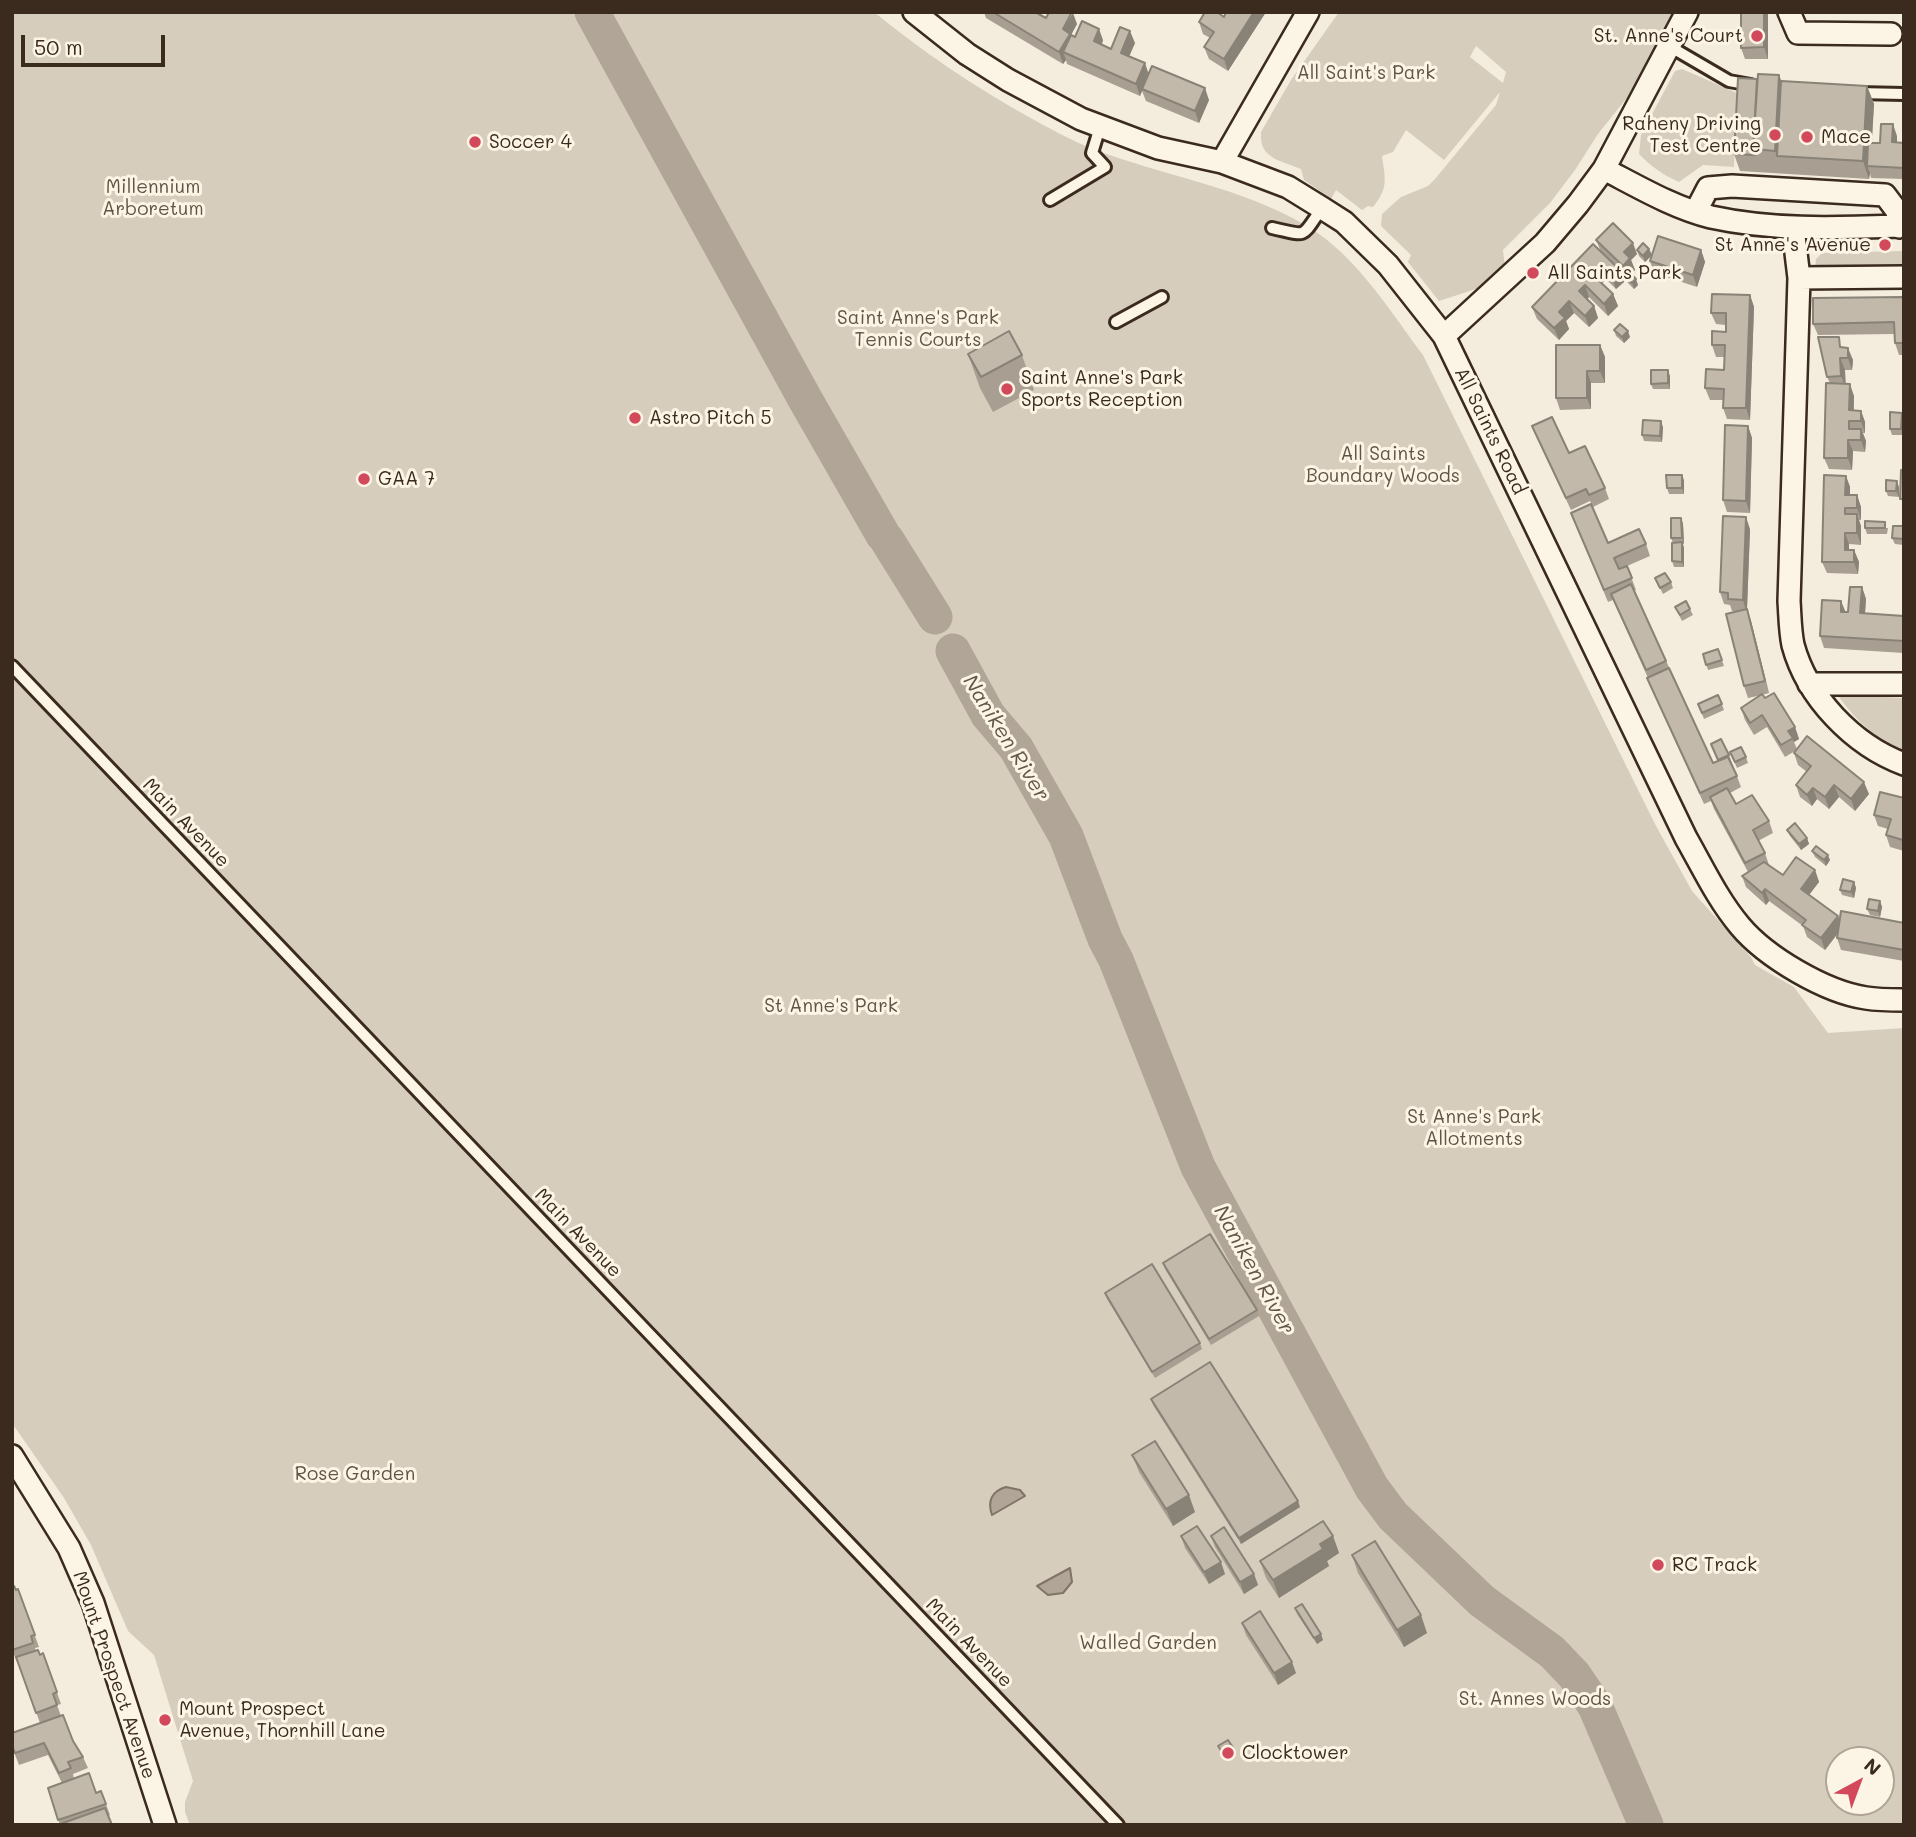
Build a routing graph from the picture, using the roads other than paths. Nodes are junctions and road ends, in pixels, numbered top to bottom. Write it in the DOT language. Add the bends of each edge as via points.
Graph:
graph roads {
  1 [pos="914,12"];
  2 [pos="1308,12"];
  3 [pos="1687,12"];
  4 [pos="1789,12"];
  5 [pos="1891,34"];
  6 [pos="1669,46"];
  7 [pos="1763,86"];
  8 [pos="1845,92"];
  9 [pos="1904,94"];
  10 [pos="1100,127"];
  11 [pos="1222,162"];
  12 [pos="1604,169"];
  13 [pos="1050,200"];
  14 [pos="1322,208"];
  15 [pos="1696,211"];
  16 [pos="1902,227"];
  17 [pos="1272,228"];
  18 [pos="1793,228"];
  19 [pos="1904,276"];
  20 [pos="1799,278"];
  21 [pos="1162,297"];
  22 [pos="1116,321"];
  23 [pos="1444,336"];
  24 [pos="12,666"];
  25 [pos="1809,684"];
  26 [pos="1904,684"];
  27 [pos="1904,764"];
  28 [pos="1904,1000"];
  29 [pos="12,1456"];
  30 [pos="165,1825"];
  31 [pos="1118,1825"];
  1 -- 10 [label="street, All Saints Road" via="1008,80"];
  2 -- 11 [label="street"];
  3 -- 6 [label="street"];
  4 -- 5 [label="street" via="1798,33"];
  6 -- 7 [label="lane" via="1729,81"];
  6 -- 12 [label="street"];
  8 -- 9 [label="lane"];
  10 -- 11 [label="street, All Saints Road" via="1158,148"];
  10 -- 13 [label="lane" via="1092,153 1105,167"];
  11 -- 14 [label="street, All Saints Road" via="1288,187"];
  12 -- 15 [label="street"];
  12 -- 23 [label="street" via="1545,243"];
  14 -- 17 [label="lane" via="1305,232 1289,234"];
  14 -- 23 [label="street, All Saints Road" via="1344,222 1388,265"];
  15 -- 16 [label="street" via="1708,188 1885,195"];
  15 -- 18 [label="street"];
  16 -- 18 [label="street"];
  18 -- 20 [label="street"];
  19 -- 20 [label="street"];
  20 -- 25 [label="street" via="1789,601 1793,644"];
  21 -- 22 [label="lane"];
  23 -- 28 [label="street, All Saints Road" via="1686,838 1718,895 1760,947 1794,970 1864,998"];
  24 -- 31 [label="lane, Main Avenue"];
  25 -- 26 [label="street"];
  25 -- 27 [label="street" via="1842,724 1885,757"];
  29 -- 30 [label="street, Mount Prospect Avenue" via="69,1548 93,1603"];
}
